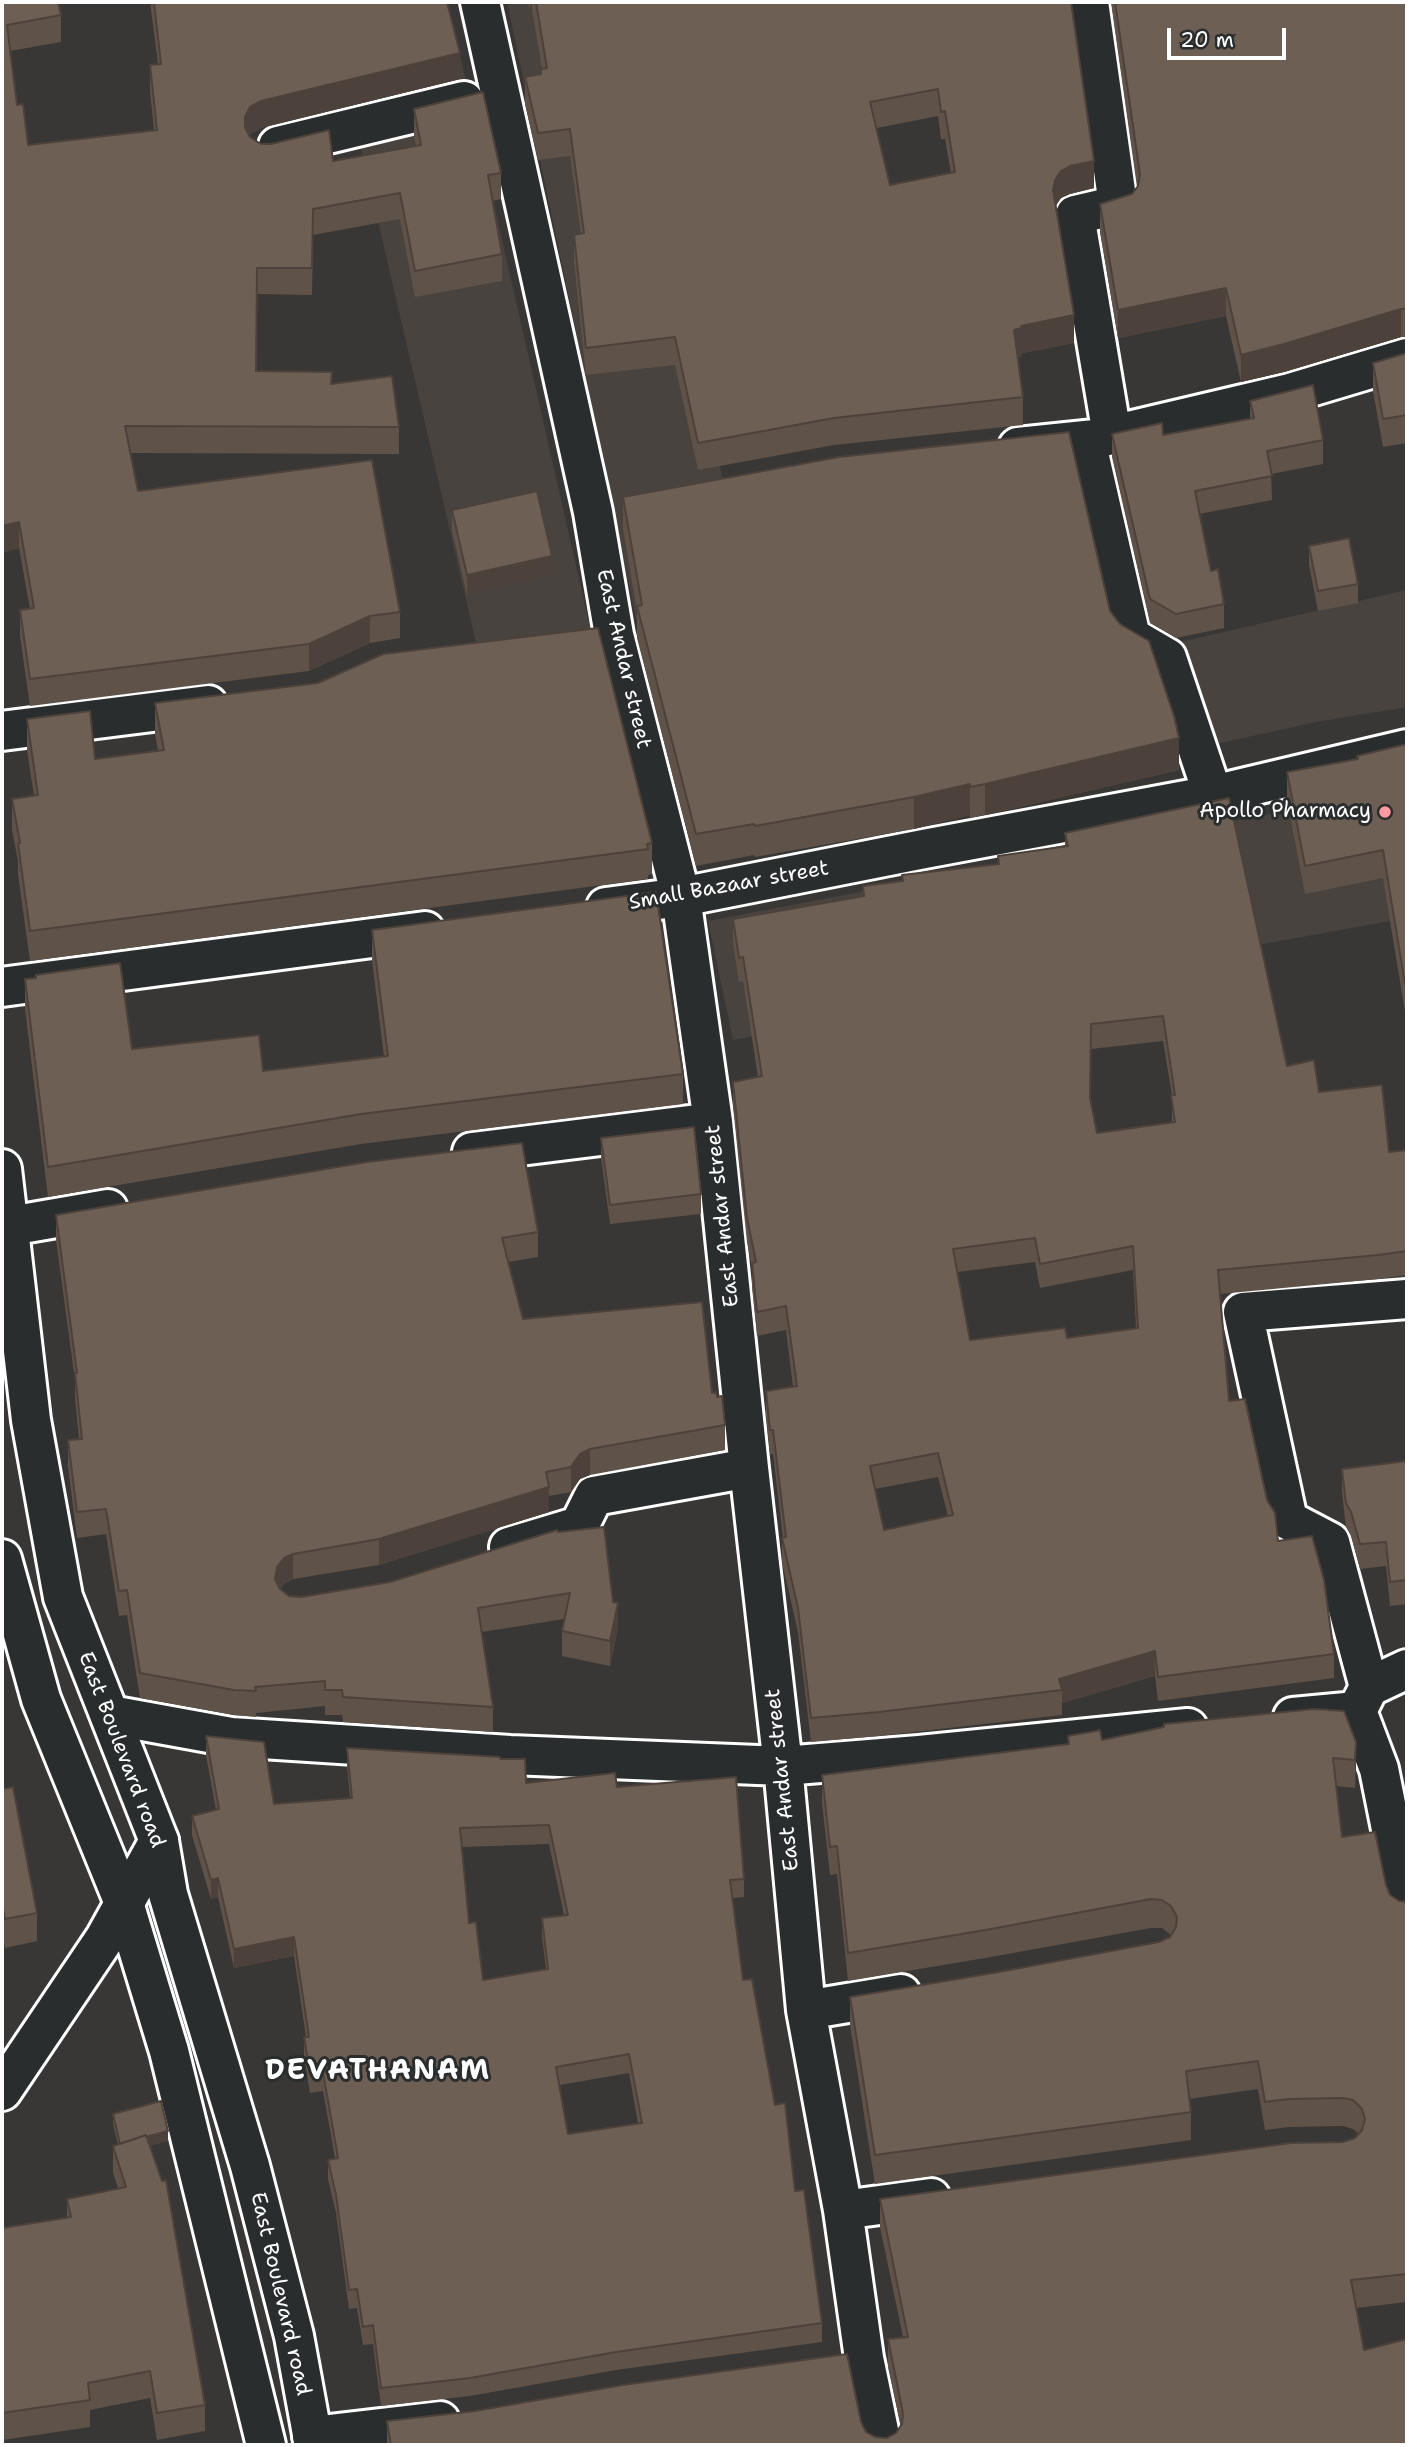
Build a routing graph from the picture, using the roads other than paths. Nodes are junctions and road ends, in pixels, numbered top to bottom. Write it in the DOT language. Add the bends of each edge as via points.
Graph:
graph roads {
  1 [pos="480,2"];
  2 [pos="1089,2"];
  3 [pos="500,92"];
  4 [pos="267,149"];
  5 [pos="1407,358"];
  6 [pos="1099,438"];
  7 [pos="987,451"];
  8 [pos="633,505"];
  9 [pos="593,512"];
  10 [pos="247,701"];
  11 [pos="2,731"];
  12 [pos="1407,749"];
  13 [pos="1213,795"];
  14 [pos="681,897"];
  15 [pos="570,912"];
  16 [pos="459,927"];
  17 [pos="2,988"];
  18 [pos="713,1122"];
  19 [pos="444,1156"];
  20 [pos="2,1169"];
  21 [pos="146,1203"];
  22 [pos="10,1226"];
  23 [pos="1407,1299"];
  24 [pos="749,1468"];
  25 [pos="475,1557"];
  26 [pos="2,1559"];
  27 [pos="1407,1670"];
  28 [pos="1363,1699"];
  29 [pos="110,1715"];
  30 [pos="1262,1720"];
  31 [pos="1222,1724"];
  32 [pos="783,1766"];
  33 [pos="159,1841"];
  34 [pos="124,1903"];
  35 [pos="1407,1909"];
  36 [pos="941,1988"];
  37 [pos="806,2010"];
  38 [pos="2,2091"];
  39 [pos="965,2193"];
  40 [pos="843,2210"];
  41 [pos="864,2358"];
  42 [pos="824,2364"];
  43 [pos="473,2417"];
  44 [pos="313,2441"];
  45 [pos="266,2445"];
  46 [pos="882,2445"];
  1 -- 3 [label="street, East Andar street"];
  2 -- 6 [label="street" via="1118,205 1075,215"];
  3 -- 4 [label="street"];
  3 -- 9 [label="street, East Andar street"];
  5 -- 6 [label="street" via="1290,393"];
  6 -- 7 [label="street"];
  6 -- 13 [label="street" via="1131,637 1167,657"];
  8 -- 9 [label="street"];
  9 -- 14 [label="street, East Andar street" via="600,637"];
  10 -- 11 [label="street"];
  12 -- 13 [label="street, Small Bazaar street"];
  13 -- 14 [label="street, Small Bazaar street"];
  14 -- 15 [label="street, Small Bazaar street"];
  14 -- 18 [label="street, East Andar street"];
  16 -- 17 [label="street"];
  18 -- 19 [label="street"];
  18 -- 24 [label="street, East Andar street"];
  20 -- 22 [label="street, East Boulevard road"];
  21 -- 22 [label="street"];
  22 -- 29 [label="street, East Boulevard road" via="31,1420 63,1597"];
  23 -- 28 [label="street" via="1243,1312 1288,1520 1330,1542"];
  24 -- 25 [label="street" via="594,1496 579,1526"];
  24 -- 32 [label="street, East Andar street"];
  26 -- 34 [label="street" via="41,1699"];
  27 -- 28 [label="street"];
  28 -- 30 [label="street"];
  28 -- 35 [label="street"];
  29 -- 32 [label="street" via="231,1737"];
  29 -- 33 [label="street, East Boulevard road"];
  31 -- 32 [label="street"];
  32 -- 37 [label="street, East Andar street"];
  33 -- 34 [label="street"];
  33 -- 44 [label="street, East Boulevard road" via="168,1894 250,2166 291,2322"];
  34 -- 38 [label="street" via="106,1938"];
  34 -- 45 [label="street" via="169,2051"];
  36 -- 37 [label="street"];
  37 -- 40 [label="street, East Andar street"];
  39 -- 40 [label="street"];
  40 -- 41 [label="street, East Andar street"];
  41 -- 42 [label="street"];
  41 -- 46 [label="street, East Andar street"];
  43 -- 44 [label="street"];
}
